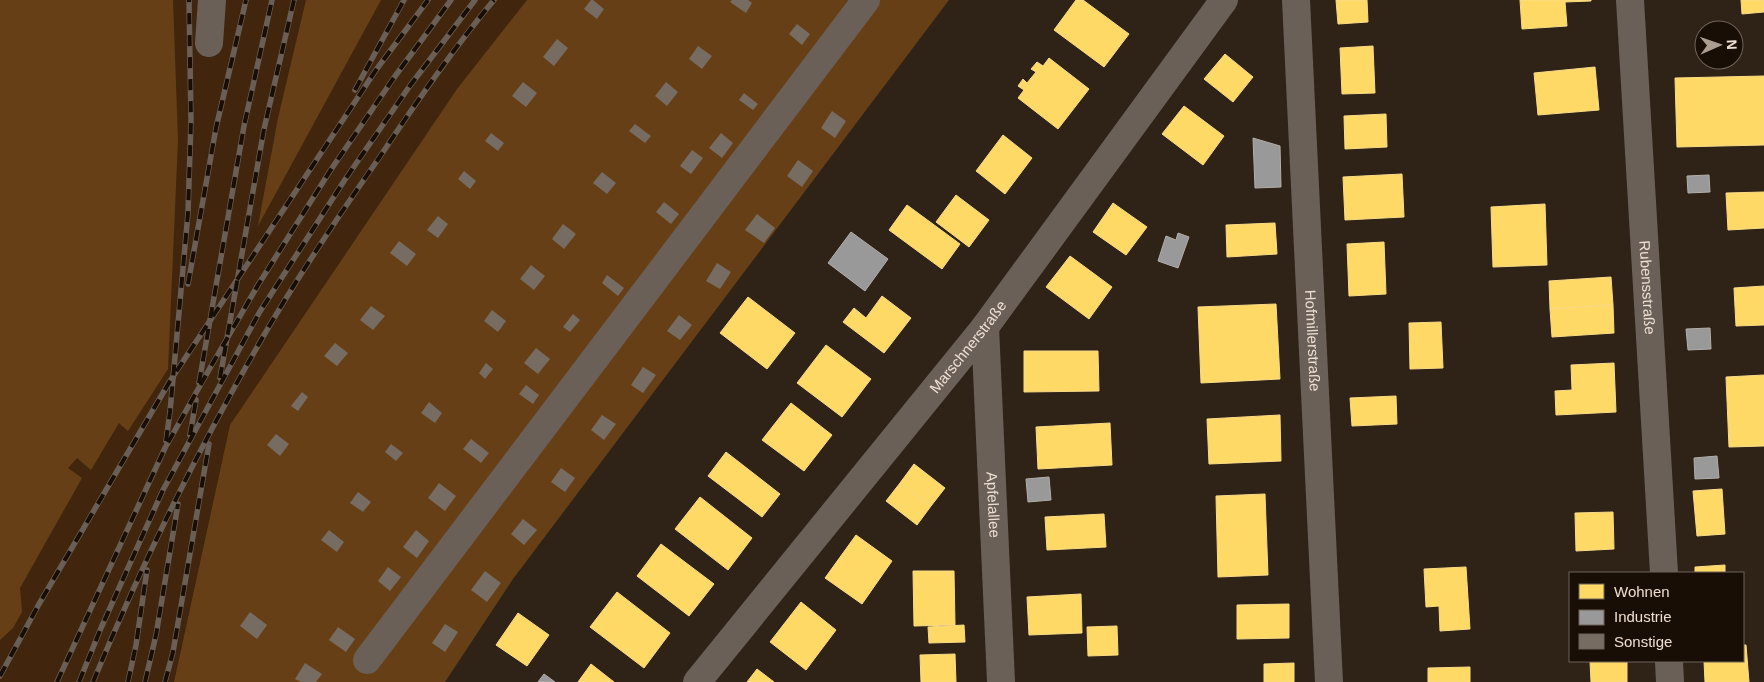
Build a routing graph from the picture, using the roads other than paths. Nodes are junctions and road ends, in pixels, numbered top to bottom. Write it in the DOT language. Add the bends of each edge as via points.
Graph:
graph roads {
  1 [pos="212,0"];
  2 [pos="866,0"];
  3 [pos="1224,0"];
  4 [pos="1296,0"];
  5 [pos="1630,0"];
  6 [pos="209,43"];
  7 [pos="985,326"];
  8 [pos="1664,572"];
  9 [pos="367,660"];
  10 [pos="1669,662"];
  11 [pos="697,682"];
  12 [pos="1001,682"];
  13 [pos="1328,682"];
  14 [pos="1670,682"];
  1 -- 6 [label="street"];
  2 -- 9 [label="street"];
  3 -- 7 [label="street, Marschnerstraße"];
  4 -- 13 [label="street, Hofmillerstraße"];
  5 -- 8 [label="street, Rubensstraße"];
  7 -- 11 [label="street, Marschnerstraße"];
  7 -- 12 [label="street, Apfelallee"];
  10 -- 14 [label="street"];
}
